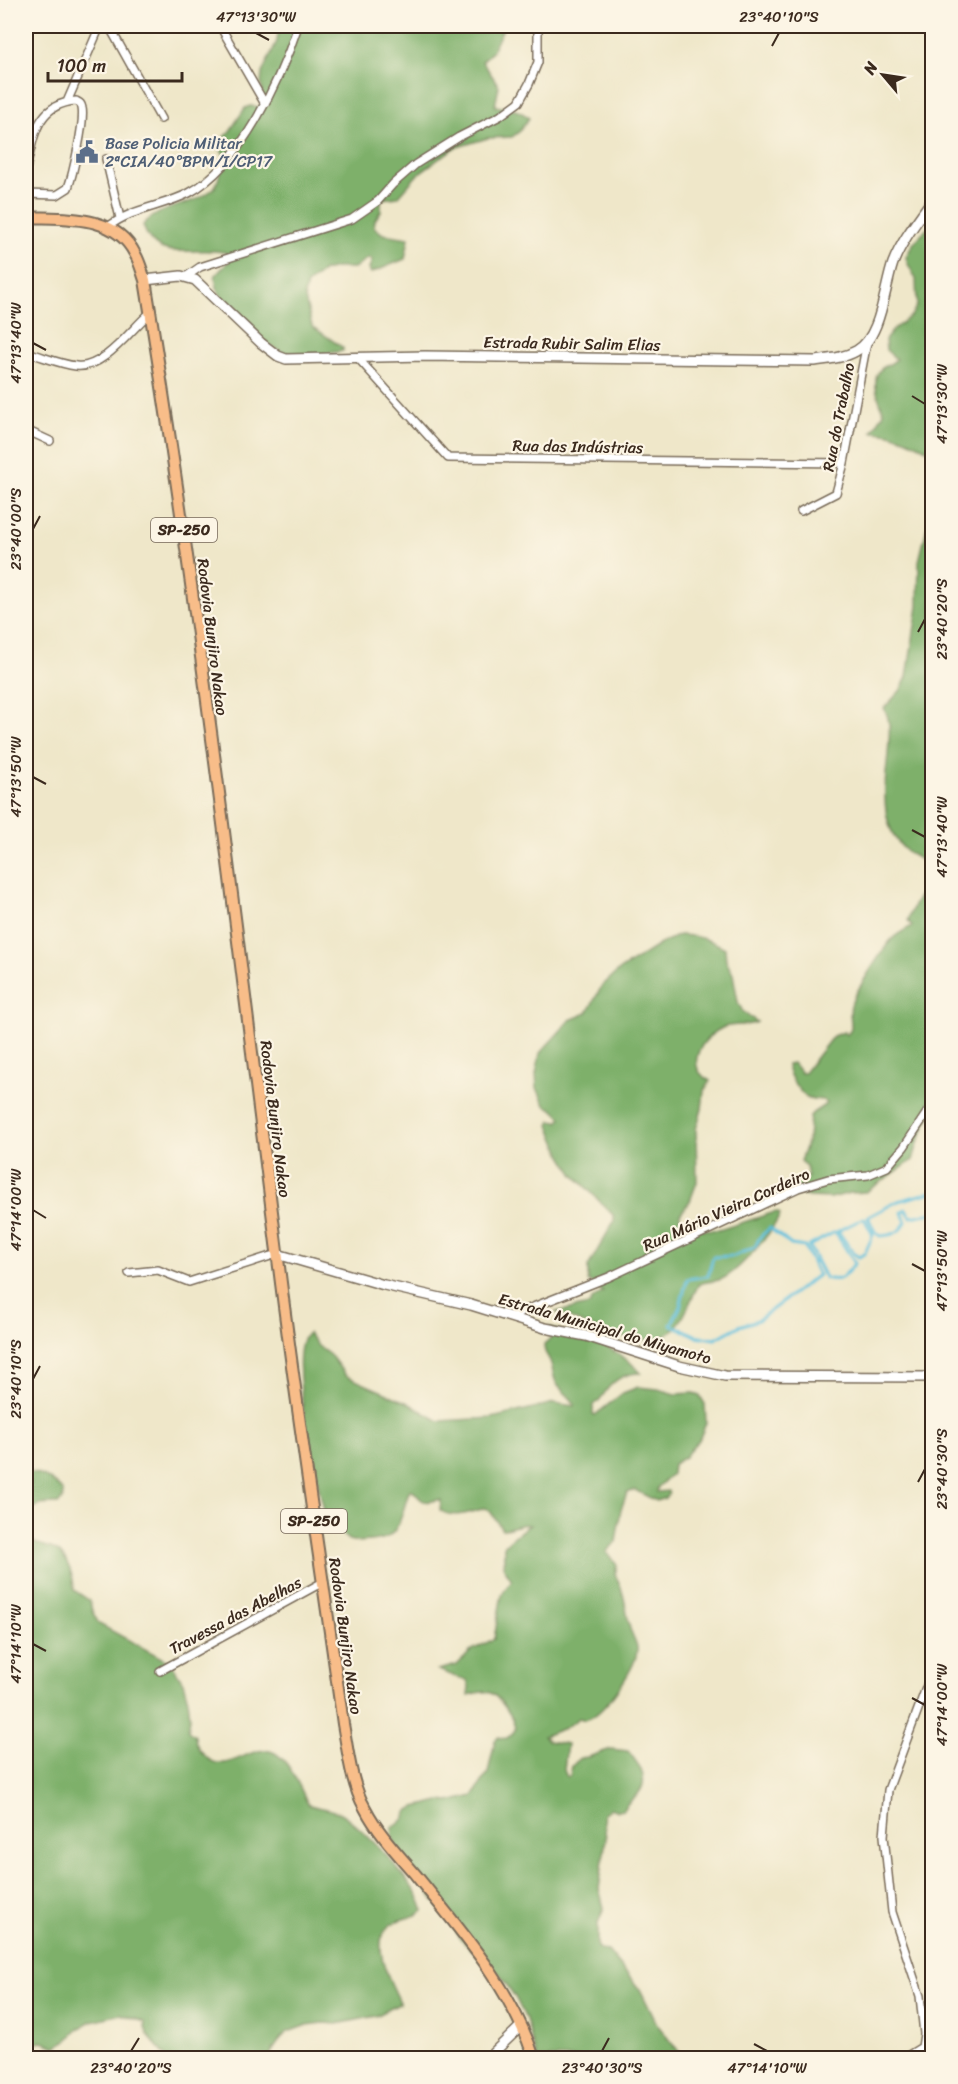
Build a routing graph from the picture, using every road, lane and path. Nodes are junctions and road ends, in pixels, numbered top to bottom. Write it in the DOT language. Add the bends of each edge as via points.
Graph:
graph roads {
  1 [pos="100,26"];
  2 [pos="109,26"];
  3 [pos="220,26"];
  4 [pos="298,26"];
  5 [pos="538,26"];
  6 [pos="68,102"];
  7 [pos="265,104"];
  8 [pos="160,119"];
  9 [pos="106,159"];
  10 [pos="26,169"];
  11 [pos="26,194"];
  12 [pos="933,200"];
  13 [pos="26,217"];
  14 [pos="120,218"];
  15 [pos="108,227"];
  16 [pos="187,276"];
  17 [pos="145,280"];
  18 [pos="150,313"];
  19 [pos="867,342"];
  20 [pos="26,352"];
  21 [pos="357,357"];
  22 [pos="26,430"];
  23 [pos="50,441"];
  24 [pos="844,464"];
  25 [pos="801,512"];
  26 [pos="933,1106"];
  27 [pos="277,1254"];
  28 [pos="129,1273"];
  29 [pos="508,1317"];
  30 [pos="933,1377"];
  31 [pos="323,1582"];
  32 [pos="160,1671"];
  33 [pos="933,1672"];
  34 [pos="521,2026"];
  35 [pos="488,2058"];
  36 [pos="534,2058"];
  37 [pos="904,2058"];
  1 -- 6 [label="street"];
  2 -- 8 [label="street"];
  3 -- 7 [label="street"];
  4 -- 7 [label="street"];
  5 -- 16 [label="street" via="538,62 529,84 519,102 500,116 417,164 378,201 352,219 200,267"];
  6 -- 10 [label="street" via="42,117"];
  6 -- 11 [label="street" via="80,103 82,114 68,188 57,195"];
  7 -- 14 [label="street" via="235,149 204,184 178,198"];
  9 -- 14 [label="street"];
  12 -- 19 [label="street" via="895,260"];
  13 -- 15 [label="main road, Rodovia Bunjiro Nakao / SP-250" via="94,221"];
  14 -- 15 [label="street"];
  15 -- 17 [label="main road, Rodovia Bunjiro Nakao / SP-250" via="135,253"];
  16 -- 17 [label="street"];
  16 -- 21 [label="street, Estrada Rubir Salim Elias" via="278,356"];
  17 -- 18 [label="main road, Rodovia Bunjiro Nakao / SP-250"];
  18 -- 20 [label="street" via="110,352 88,365 78,367"];
  18 -- 27 [label="main road, Rodovia Bunjiro Nakao / SP-250" via="190,570"];
  19 -- 21 [label="street, Estrada Rubir Salim Elias" via="848,355 815,361"];
  19 -- 24 [label="street, Rua do Trabalho"];
  21 -- 24 [label="street, Rua das Indústrias" via="448,458"];
  22 -- 23 [label="street"];
  24 -- 25 [label="street, Rua do Trabalho" via="836,493"];
  26 -- 29 [label="street, Rua Mário Vieira Cordeiro" via="887,1167 868,1175 828,1179 798,1188 609,1276"];
  27 -- 28 [label="street" via="189,1282 158,1270"];
  27 -- 29 [label="street, Estrada Municipal do Miyamoto"];
  27 -- 31 [label="main road, Rodovia Bunjiro Nakao / SP-250"];
  29 -- 30 [label="street, Estrada Municipal do Miyamoto" via="725,1376"];
  31 -- 32 [label="street, Travessa das Abelhas"];
  31 -- 34 [label="main road, Rodovia Bunjiro Nakao / SP-250" via="343,1724 364,1807 473,1946"];
  33 -- 37 [label="street" via="888,1791 885,1818 888,1890 920,1996 924,2034 922,2048"];
  34 -- 35 [label="street"];
  34 -- 36 [label="main road, Rodovia Bunjiro Nakao / SP-250"];
}
